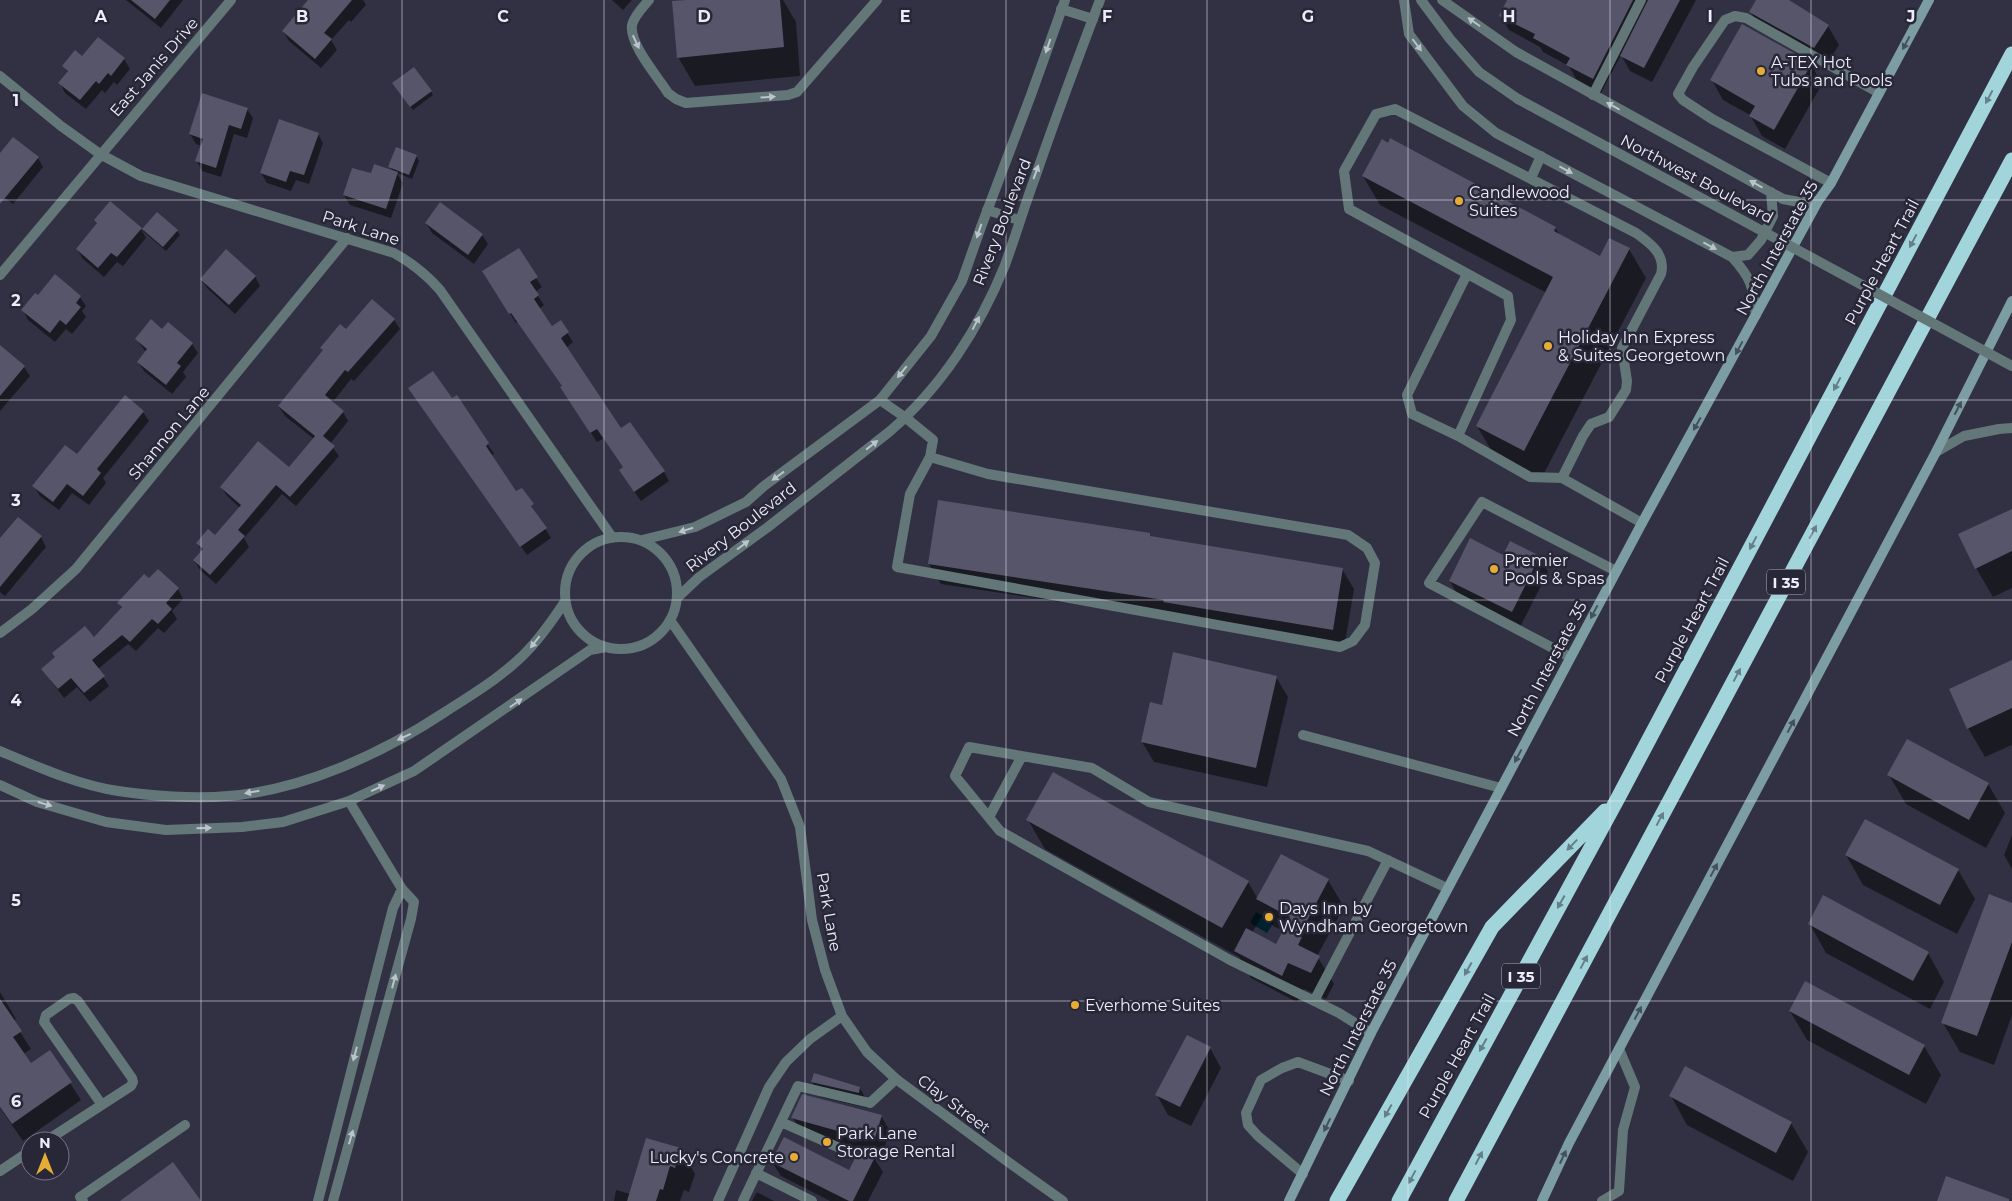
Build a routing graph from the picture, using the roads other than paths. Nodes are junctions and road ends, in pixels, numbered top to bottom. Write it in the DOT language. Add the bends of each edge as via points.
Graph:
graph roads {
  1 [pos="231,0"];
  2 [pos="650,0"];
  3 [pos="877,0"];
  4 [pos="1100,0"];
  5 [pos="1404,0"];
  6 [pos="1421,0"];
  7 [pos="1442,0"];
  8 [pos="1641,0"];
  9 [pos="1929,0"];
  10 [pos="1063,4"];
  11 [pos="1093,19"];
  12 [pos="2012,54"];
  13 [pos="0,76"];
  14 [pos="1879,93"];
  15 [pos="1593,95"];
  16 [pos="100,154"];
  17 [pos="1541,156"];
  18 [pos="2012,160"];
  19 [pos="1531,178"];
  20 [pos="1831,183"];
  21 [pos="1772,192"];
  22 [pos="1818,201"];
  23 [pos="987,210"];
  24 [pos="1019,220"];
  25 [pos="347,238"];
  26 [pos="1732,257"];
  27 [pos="1467,274"];
  28 [pos="0,275"];
  29 [pos="2012,302"];
  30 [pos="1756,315"];
  31 [pos="2012,366"];
  32 [pos="880,400"];
  33 [pos="906,418"];
  34 [pos="2012,428"];
  35 [pos="1458,436"];
  36 [pos="1936,452"];
  37 [pos="930,457"];
  38 [pos="1562,478"];
  39 [pos="1642,523"];
  40 [pos="612,537"];
  41 [pos="642,540"];
  42 [pos="1616,571"];
  43 [pos="678,597"];
  44 [pos="564,603"];
  45 [pos="670,620"];
  46 [pos="0,633"];
  47 [pos="606,647"];
  48 [pos="1570,658"];
  49 [pos="1303,735"];
  50 [pos="0,751"];
  51 [pos="1022,756"];
  52 [pos="0,785"];
  53 [pos="1501,788"];
  54 [pos="1618,798"];
  55 [pos="349,801"];
  56 [pos="989,817"];
  57 [pos="1388,860"];
  58 [pos="1448,888"];
  59 [pos="402,889"];
  60 [pos="1314,1001"];
  61 [pos="842,1016"];
  62 [pos="1370,1033"];
  63 [pos="360,1035"];
  64 [pos="378,1040"];
  65 [pos="1619,1050"];
  66 [pos="896,1079"];
  67 [pos="1349,1081"];
  68 [pos="102,1105"];
  69 [pos="781,1122"];
  70 [pos="185,1125"];
  71 [pos="62,1131"];
  72 [pos="851,1153"];
  73 [pos="20,1158"];
  74 [pos="328,1162"];
  75 [pos="343,1166"];
  76 [pos="0,1171"];
  77 [pos="756,1173"];
  78 [pos="1303,1174"];
  79 [pos="83,1201"];
  80 [pos="318,1201"];
  81 [pos="333,1201"];
  82 [pos="718,1201"];
  83 [pos="743,1201"];
  84 [pos="812,1201"];
  85 [pos="1063,1201"];
  86 [pos="1289,1201"];
  87 [pos="1337,1201"];
  88 [pos="1399,1201"];
  89 [pos="1456,1201"];
  90 [pos="1542,1201"];
  91 [pos="1602,1201"];
  1 -- 16 [label="street, East Janis Drive"];
  2 -- 3 [label="street, one-way" via="632,25 634,42 668,93 686,102 797,92"];
  4 -- 11 [label="street, Rivery Boulevard"];
  5 -- 17 [label="street, one-way" via="1409,34 1464,106 1496,133"];
  6 -- 31 [label="street, Northwest Boulevard, bridge" via="1479,72 1518,100"];
  15 -- 7 [label="street, one-way" via="1516,52"];
  8 -- 15 [label="street"];
  9 -- 14 [label="main road, North Interstate 35, one-way"];
  10 -- 11 [label="street"];
  10 -- 23 [label="street, Rivery Boulevard, one-way"];
  24 -- 11 [label="street, Rivery Boulevard, one-way"];
  12 -- 54 [label="highway, Purple Heart Trail / I 35, one-way"];
  13 -- 16 [label="street, Park Lane"];
  14 -- 20 [label="main road, North Interstate 35"];
  14 -- 20 [label="street" via="1746,18 1735,16 1725,20 1678,94 1712,119"];
  21 -- 15 [label="street, one-way"];
  16 -- 25 [label="street, Park Lane" via="141,176"];
  16 -- 28 [label="street, East Janis Drive"];
  17 -- 19 [label="street"];
  17 -- 26 [label="street, one-way"];
  89 -- 18 [label="highway, I 35, one-way"];
  19 -- 27 [label="street" via="1395,109 1376,114 1344,171 1349,209"];
  19 -- 38 [label="street" via="1636,233 1654,246 1663,265 1622,348 1626,390 1608,417 1591,424"];
  20 -- 22 [label="main road, North Interstate 35"];
  21 -- 22 [label="street" via="1783,199"];
  21 -- 26 [label="street" via="1773,216 1761,240 1748,255"];
  22 -- 30 [label="main road, North Interstate 35"];
  23 -- 24 [label="street"];
  23 -- 32 [label="street, Rivery Boulevard, one-way" via="962,281 931,336"];
  33 -- 24 [label="street, Rivery Boulevard, one-way" via="965,343 1004,265"];
  25 -- 40 [label="street, Park Lane" via="394,252 420,270 440,290"];
  25 -- 46 [label="street, Shannon Lane" via="76,569"];
  26 -- 30 [label="street" via="1747,274 1754,292"];
  27 -- 35 [label="street" via="1508,296 1511,320"];
  27 -- 35 [label="street" via="1407,395 1412,414"];
  36 -- 29 [label="main road, one-way"];
  30 -- 39 [label="main road, North Interstate 35, one-way"];
  32 -- 33 [label="street"];
  32 -- 41 [label="street, Rivery Boulevard, one-way" via="746,502 695,527"];
  33 -- 37 [label="street" via="933,440"];
  43 -- 33 [label="street, Rivery Boulevard, one-way" via="698,578"];
  34 -- 36 [label="street" via="1964,436"];
  35 -- 38 [label="street" via="1530,477"];
  65 -- 36 [label="main road, one-way"];
  37 -- 37 [label="street" via="988,474 1348,536 1367,548 1374,563 1365,625 1353,641 1340,647 897,567 910,494"];
  38 -- 39 [label="street"];
  39 -- 42 [label="main road, North Interstate 35"];
  40 -- 41 [label="street"];
  40 -- 44 [label="street" via="592,545 574,562 567,576"];
  41 -- 43 [label="street" via="665,557 672,568"];
  42 -- 48 [label="main road, North Interstate 35, one-way"];
  42 -- 48 [label="street" via="1482,502 1429,583"];
  43 -- 45 [label="street"];
  44 -- 47 [label="street" via="577,628 594,643"];
  44 -- 50 [label="street, one-way" via="530,649 485,686 416,732 331,772 289,785 228,796 159,796 117,791 52,772"];
  45 -- 47 [label="street" via="652,640 637,647"];
  45 -- 61 [label="street, Park Lane" via="781,779 800,827 812,920 825,970"];
  55 -- 47 [label="street, one-way" via="414,771 590,650"];
  48 -- 53 [label="main road, North Interstate 35, one-way"];
  49 -- 53 [label="street"];
  51 -- 56 [label="street"];
  51 -- 56 [label="street" via="969,747 956,776"];
  51 -- 57 [label="street" via="1092,768 1149,802 1368,851"];
  52 -- 55 [label="street, one-way" via="37,802 106,822 166,830 283,822"];
  53 -- 58 [label="main road, North Interstate 35"];
  54 -- 87 [label="highway, one-way" via="1492,927"];
  54 -- 88 [label="highway, Purple Heart Trail / I 35, one-way"];
  55 -- 59 [label="street"];
  56 -- 60 [label="street" via="1000,831 1230,960"];
  57 -- 58 [label="street"];
  57 -- 60 [label="street"];
  58 -- 62 [label="main road, North Interstate 35"];
  59 -- 63 [label="street"];
  64 -- 59 [label="street, one-way" via="414,902"];
  60 -- 62 [label="street"];
  61 -- 66 [label="street, Clay Street" via="867,1052"];
  61 -- 82 [label="street" via="810,1039 786,1062 769,1087"];
  62 -- 67 [label="main road, North Interstate 35"];
  63 -- 64 [label="street"];
  63 -- 74 [label="street, one-way"];
  75 -- 64 [label="street, one-way"];
  90 -- 65 [label="main road, one-way"];
  65 -- 91 [label="street" via="1635,1087 1623,1130 1619,1191"];
  66 -- 69 [label="street" via="870,1103 798,1086"];
  66 -- 85 [label="street, Clay Street"];
  67 -- 78 [label="main road, North Interstate 35, one-way"];
  67 -- 78 [label="street" via="1298,1062 1261,1080 1246,1113 1248,1125"];
  68 -- 68 [label="street" via="131,1086 132,1078 78,1001 70,999 46,1015 44,1022"];
  68 -- 71 [label="street"];
  69 -- 72 [label="street"];
  69 -- 77 [label="street"];
  70 -- 79 [label="street" via="80,1197"];
  73 -- 76 [label="street"];
  74 -- 75 [label="street"];
  74 -- 80 [label="street"];
  75 -- 81 [label="street"];
  77 -- 83 [label="street"];
  77 -- 84 [label="street"];
  78 -- 86 [label="main road, North Interstate 35"];
}
